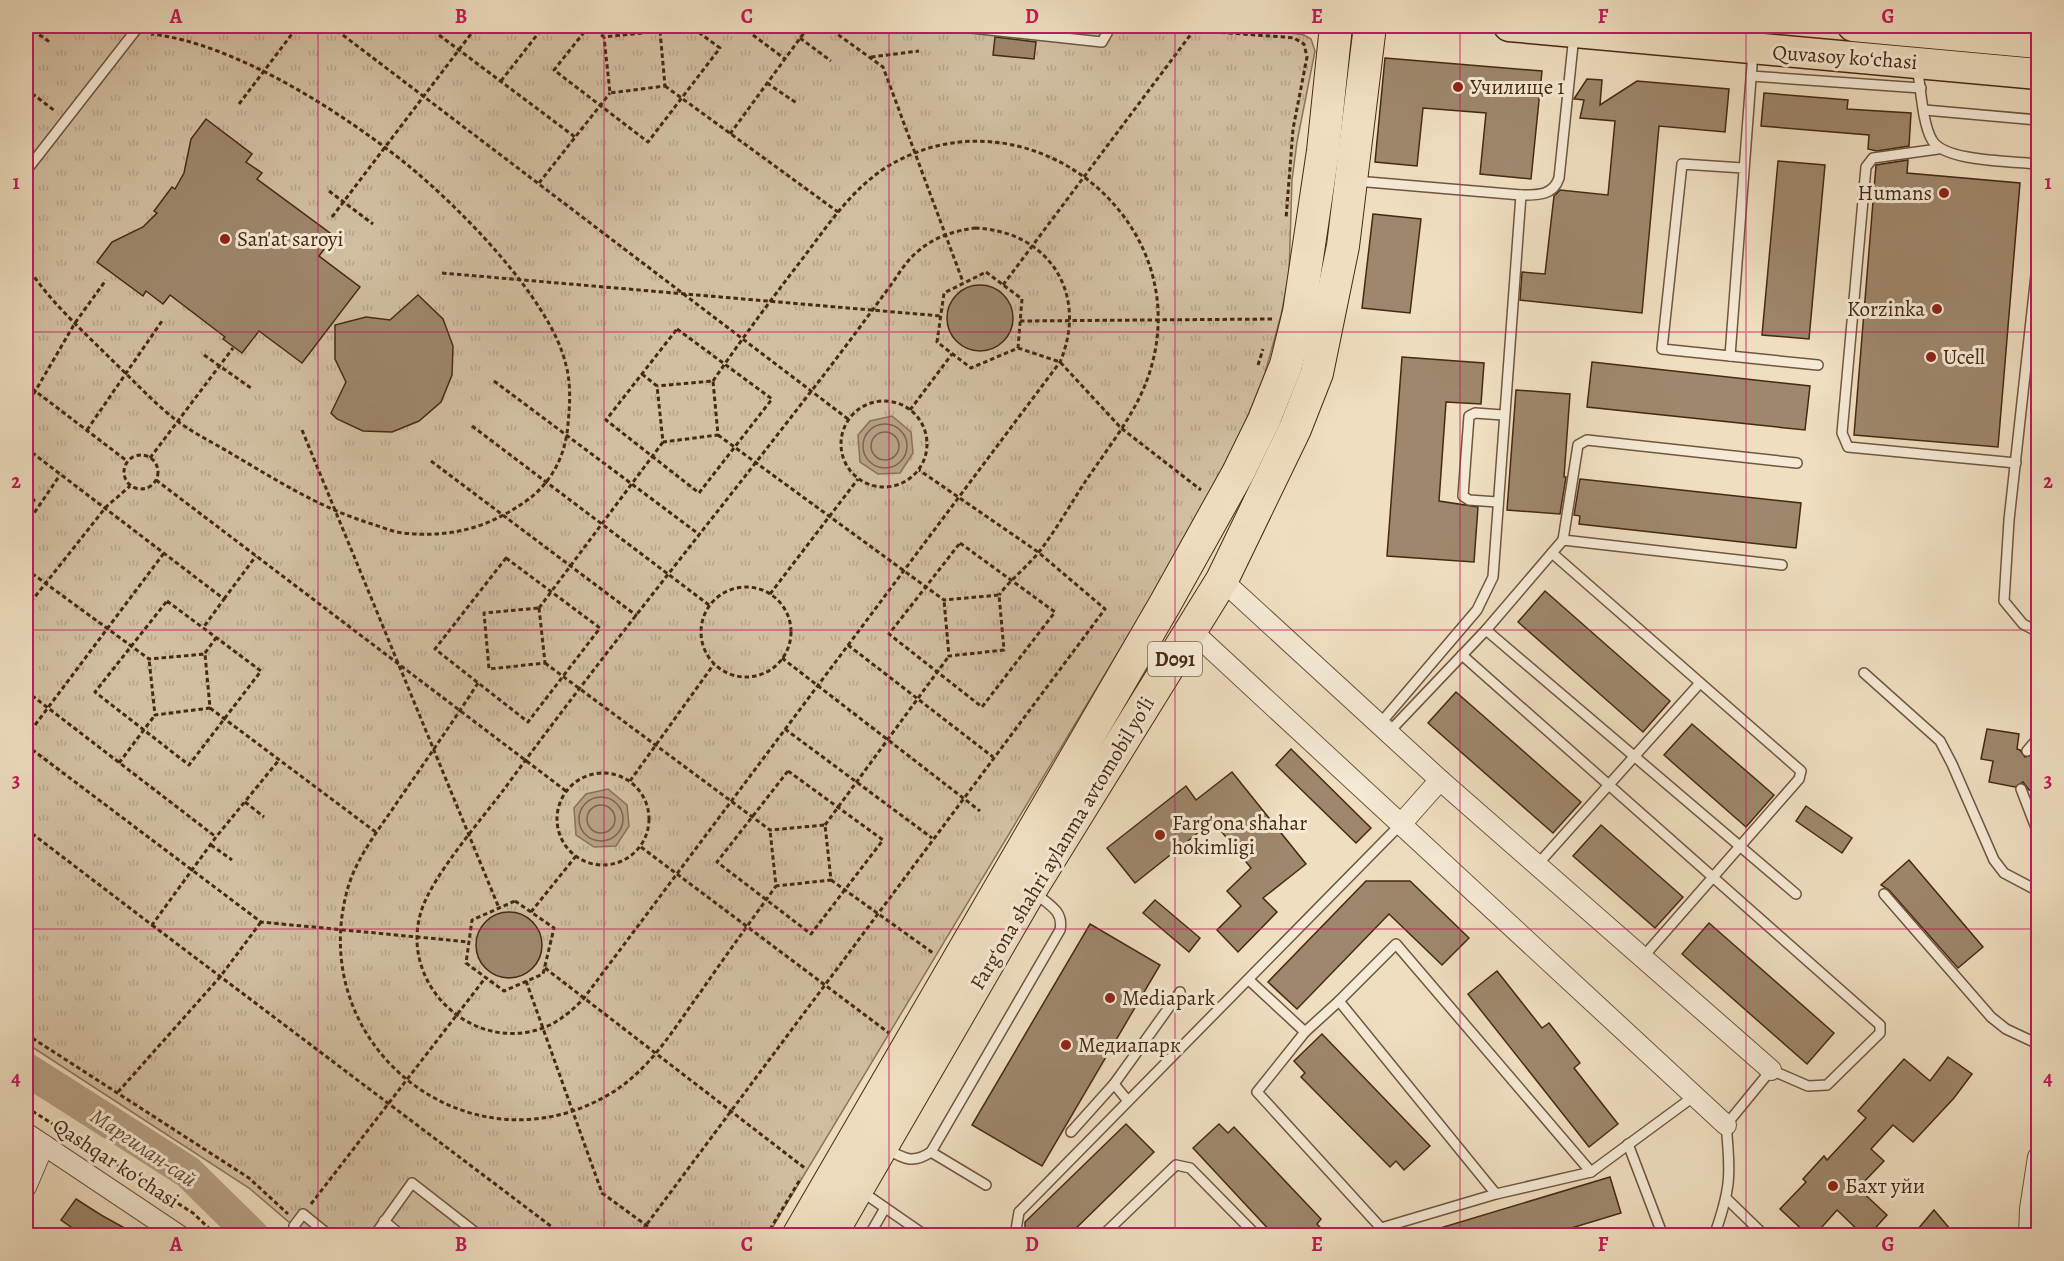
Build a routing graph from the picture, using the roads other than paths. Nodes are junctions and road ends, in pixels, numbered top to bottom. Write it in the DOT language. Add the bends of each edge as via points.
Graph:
graph roads {
  1 [pos="952,26"];
  2 [pos="1111,26"];
  3 [pos="1336,26"];
  4 [pos="1370,26"];
  5 [pos="1509,26"];
  6 [pos="1853,26"];
  7 [pos="136,29"];
  8 [pos="1575,32"];
  9 [pos="2038,43"];
  10 [pos="1752,63"];
  11 [pos="2038,74"];
  12 [pos="1918,75"];
  13 [pos="1925,110"];
  14 [pos="2038,120"];
  15 [pos="1938,149"];
  16 [pos="2038,164"];
  17 [pos="1743,168"];
  18 [pos="26,171"];
  19 [pos="1350,180"];
  20 [pos="1521,195"];
  21 [pos="2038,257"];
  22 [pos="1730,356"];
  23 [pos="1818,365"];
  24 [pos="1503,416"];
  25 [pos="1797,463"];
  26 [pos="2016,463"];
  27 [pos="1497,502"];
  28 [pos="1563,540"];
  29 [pos="1551,553"];
  30 [pos="1782,565"];
  31 [pos="1222,580"];
  32 [pos="1486,630"];
  33 [pos="1192,631"];
  34 [pos="2038,632"];
  35 [pos="1462,655"];
  36 [pos="1864,674"];
  37 [pos="1700,683"];
  38 [pos="1383,729"];
  39 [pos="2038,738"];
  40 [pos="2027,751"];
  41 [pos="1634,757"];
  42 [pos="1440,780"];
  43 [pos="1608,786"];
  44 [pos="2021,789"];
  45 [pos="1401,824"];
  46 [pos="2038,833"];
  47 [pos="1742,847"];
  48 [pos="1538,864"];
  49 [pos="1714,877"];
  50 [pos="1031,889"];
  51 [pos="2038,891"];
  52 [pos="1796,894"];
  53 [pos="1884,894"];
  54 [pos="981,947"];
  55 [pos="1643,957"];
  56 [pos="1249,980"];
  57 [pos="1180,992"];
  58 [pos="1339,1001"];
  59 [pos="1305,1032"];
  60 [pos="2038,1044"];
  61 [pos="1771,1070"];
  62 [pos="1114,1084"];
  63 [pos="1693,1097"];
  64 [pos="1128,1101"];
  65 [pos="1726,1125"];
  66 [pos="1071,1132"];
  67 [pos="26,1133"];
  68 [pos="44,1144"];
  69 [pos="1628,1144"];
  70 [pos="882,1147"];
  71 [pos="931,1152"];
  72 [pos="2038,1157"];
  73 [pos="1591,1172"];
  74 [pos="986,1185"];
  75 [pos="26,1187"];
  76 [pos="857,1188"];
  77 [pos="1496,1194"];
  78 [pos="1727,1199"];
  79 [pos="885,1208"];
  80 [pos="298,1221"];
  81 [pos="384,1221"];
  82 [pos="169,1232"];
  83 [pos="1383,1232"];
  84 [pos="330,1236"];
  85 [pos="374,1236"];
  86 [pos="402,1236"];
  87 [pos="480,1236"];
  88 [pos="798,1236"];
  89 [pos="830,1236"];
  90 [pos="869,1236"];
  91 [pos="926,1236"];
  92 [pos="1015,1236"];
  93 [pos="1102,1236"];
  94 [pos="1257,1236"];
  95 [pos="1663,1236"];
  96 [pos="1714,1236"];
  97 [pos="1765,1236"];
  98 [pos="2029,1236"];
  1 -- 2 [label="lane" via="1102,42"];
  3 -- 54 [label="highway, Fargʻona shahri aylanma avtomobil yoʻli / D091" via="1323,151 1299,312 1286,365 1238,473"];
  4 -- 19 [label="highway, Fargʻona shahri aylanma avtomobil yoʻli / D091"];
  5 -- 8 [label="main road, Quvasoy koʻchasi"];
  6 -- 9 [label="main road, Quvasoy koʻchasi"];
  7 -- 18 [label="lane"];
  8 -- 10 [label="main road, Quvasoy koʻchasi"];
  8 -- 20 [label="lane" via="1559,178 1550,191"];
  10 -- 12 [label="main road, Quvasoy koʻchasi"];
  10 -- 17 [label="lane"];
  11 -- 12 [label="main road, Quvasoy koʻchasi"];
  12 -- 13 [label="lane"];
  13 -- 14 [label="lane"];
  13 -- 15 [label="lane" via="1931,139"];
  15 -- 16 [label="lane" via="1953,155"];
  15 -- 26 [label="lane" via="1874,158 1866,167 1842,433 1848,447"];
  17 -- 22 [label="lane"];
  17 -- 22 [label="lane" via="1682,164 1662,350"];
  19 -- 20 [label="lane"];
  19 -- 31 [label="highway, Fargʻona shahri aylanma avtomobil yoʻli / D091" via="1343,246 1317,373 1295,429"];
  20 -- 24 [label="lane"];
  21 -- 26 [label="lane"];
  22 -- 23 [label="lane"];
  24 -- 27 [label="lane"];
  24 -- 27 [label="lane" via="1469,416 1463,496"];
  25 -- 28 [label="lane" via="1587,440 1578,445"];
  26 -- 34 [label="lane" via="2004,601 2023,624"];
  27 -- 38 [label="lane" via="1493,577 1477,610"];
  28 -- 29 [label="lane"];
  28 -- 30 [label="lane"];
  29 -- 32 [label="lane"];
  29 -- 37 [label="lane"];
  31 -- 33 [label="highway, Fargʻona shahri aylanma avtomobil yoʻli / D091"];
  31 -- 38 [label="street"];
  32 -- 35 [label="lane"];
  32 -- 41 [label="lane"];
  33 -- 45 [label="street"];
  33 -- 50 [label="highway, Fargʻona shahri aylanma avtomobil yoʻli / D091"];
  35 -- 38 [label="lane"];
  35 -- 43 [label="lane"];
  36 -- 51 [label="lane" via="1940,741 1994,860 2004,873"];
  37 -- 41 [label="lane"];
  37 -- 47 [label="lane" via="1801,771 1799,779"];
  38 -- 42 [label="street"];
  39 -- 40 [label="lane"];
  41 -- 43 [label="lane"];
  41 -- 47 [label="lane"];
  42 -- 45 [label="street"];
  42 -- 48 [label="street"];
  43 -- 48 [label="lane"];
  43 -- 49 [label="lane"];
  44 -- 46 [label="lane"];
  45 -- 56 [label="lane"];
  45 -- 63 [label="street"];
  47 -- 49 [label="lane"];
  47 -- 52 [label="lane"];
  48 -- 55 [label="street"];
  49 -- 55 [label="lane"];
  49 -- 61 [label="lane" via="1880,1025 1880,1033 1827,1085 1808,1086"];
  50 -- 54 [label="highway, Fargʻona shahri aylanma avtomobil yoʻli / D091"];
  50 -- 71 [label="lane" via="1058,913 1062,920 1060,930"];
  53 -- 60 [label="lane" via="1991,1017"];
  54 -- 70 [label="highway, Fargʻona shahri aylanma avtomobil yoʻli / D091"];
  54 -- 88 [label="highway, Fargʻona shahri aylanma avtomobil yoʻli / D091" via="896,1034"];
  55 -- 61 [label="street"];
  56 -- 59 [label="lane"];
  56 -- 64 [label="lane"];
  57 -- 62 [label="lane"];
  58 -- 59 [label="lane"];
  58 -- 73 [label="lane" via="1396,944"];
  58 -- 77 [label="lane"];
  59 -- 83 [label="lane" via="1257,1092"];
  61 -- 65 [label="lane"];
  62 -- 64 [label="lane"];
  62 -- 66 [label="lane"];
  63 -- 65 [label="street"];
  63 -- 69 [label="lane"];
  64 -- 92 [label="lane" via="1019,1212"];
  65 -- 78 [label="lane" via="1730,1172"];
  67 -- 68 [label="street, Qashqar koʻchasi"];
  68 -- 75 [label="street"];
  68 -- 82 [label="street, Qashqar koʻchasi"];
  69 -- 73 [label="lane"];
  69 -- 95 [label="lane"];
  70 -- 71 [label="lane" via="908,1161"];
  70 -- 76 [label="highway, Fargʻona shahri aylanma avtomobil yoʻli / D091"];
  71 -- 74 [label="lane"];
  72 -- 98 [label="street"];
  73 -- 77 [label="lane"];
  76 -- 79 [label="lane"];
  76 -- 89 [label="highway, Fargʻona shahri aylanma avtomobil yoʻli / D091"];
  77 -- 83 [label="lane"];
  78 -- 96 [label="lane"];
  78 -- 97 [label="lane"];
  79 -- 90 [label="lane"];
  79 -- 91 [label="lane"];
  80 -- 84 [label="lane"];
  81 -- 85 [label="lane"];
  81 -- 86 [label="lane"];
  81 -- 87 [label="lane" via="412,1183"];
  93 -- 94 [label="lane" via="1176,1165 1190,1168"];
}
